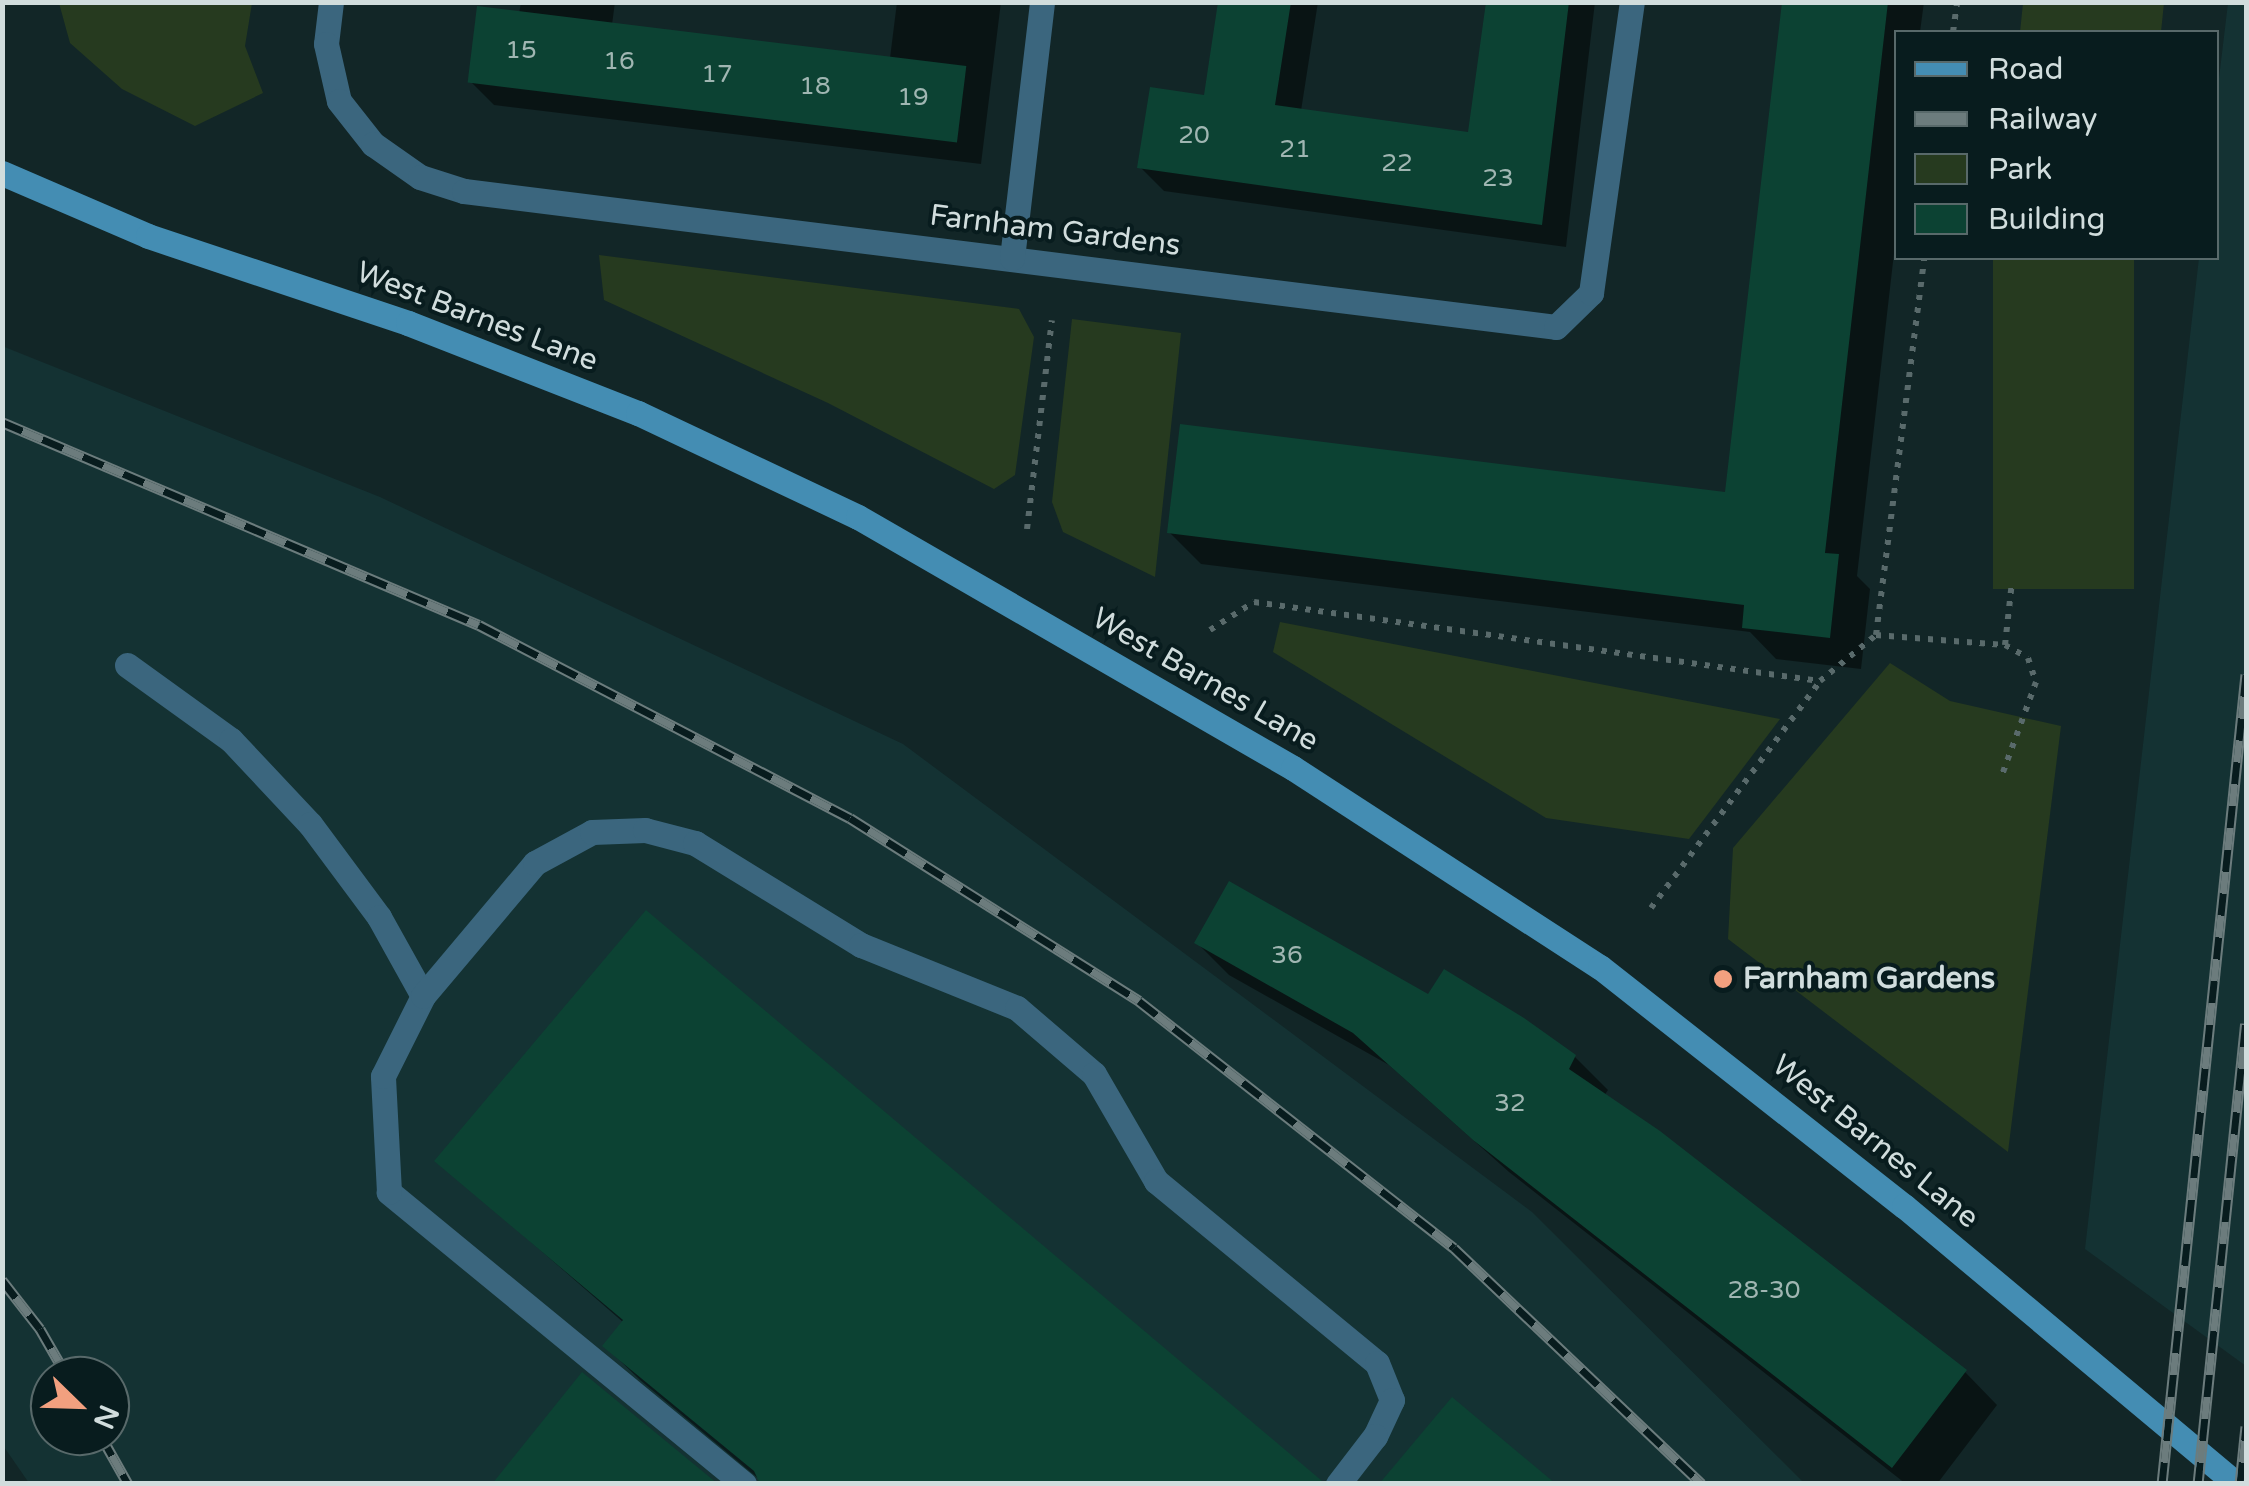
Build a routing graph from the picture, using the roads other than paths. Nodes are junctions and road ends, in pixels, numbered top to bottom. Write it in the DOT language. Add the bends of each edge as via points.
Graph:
graph roads {
  1 [pos="331,2"];
  2 [pos="1042,2"];
  3 [pos="1632,2"];
  4 [pos="2,173"];
  5 [pos="1012,258"];
  6 [pos="127,664"];
  7 [pos="422,996"];
  8 [pos="744,1484"];
  9 [pos="1338,1484"];
  10 [pos="2236,1484"];
  1 -- 5 [label="street, Farnham Gardens" via="326,44 338,101 372,144 420,176 464,191"];
  2 -- 5 [label="street"];
  3 -- 5 [label="street, Farnham Gardens" via="1591,293 1556,327"];
  4 -- 10 [label="main road, West Barnes Lane" via="148,236 408,323 638,413 858,518 1293,768 1615,978 1934,1231"];
  6 -- 7 [label="street" via="230,740 310,824 379,916"];
  7 -- 8 [label="street" via="383,1076 389,1192"];
  7 -- 9 [label="street" via="534,863 592,832 645,830 695,842 862,945 1017,1008 1094,1074 1156,1180 1377,1363 1392,1400 1376,1436"];
}
